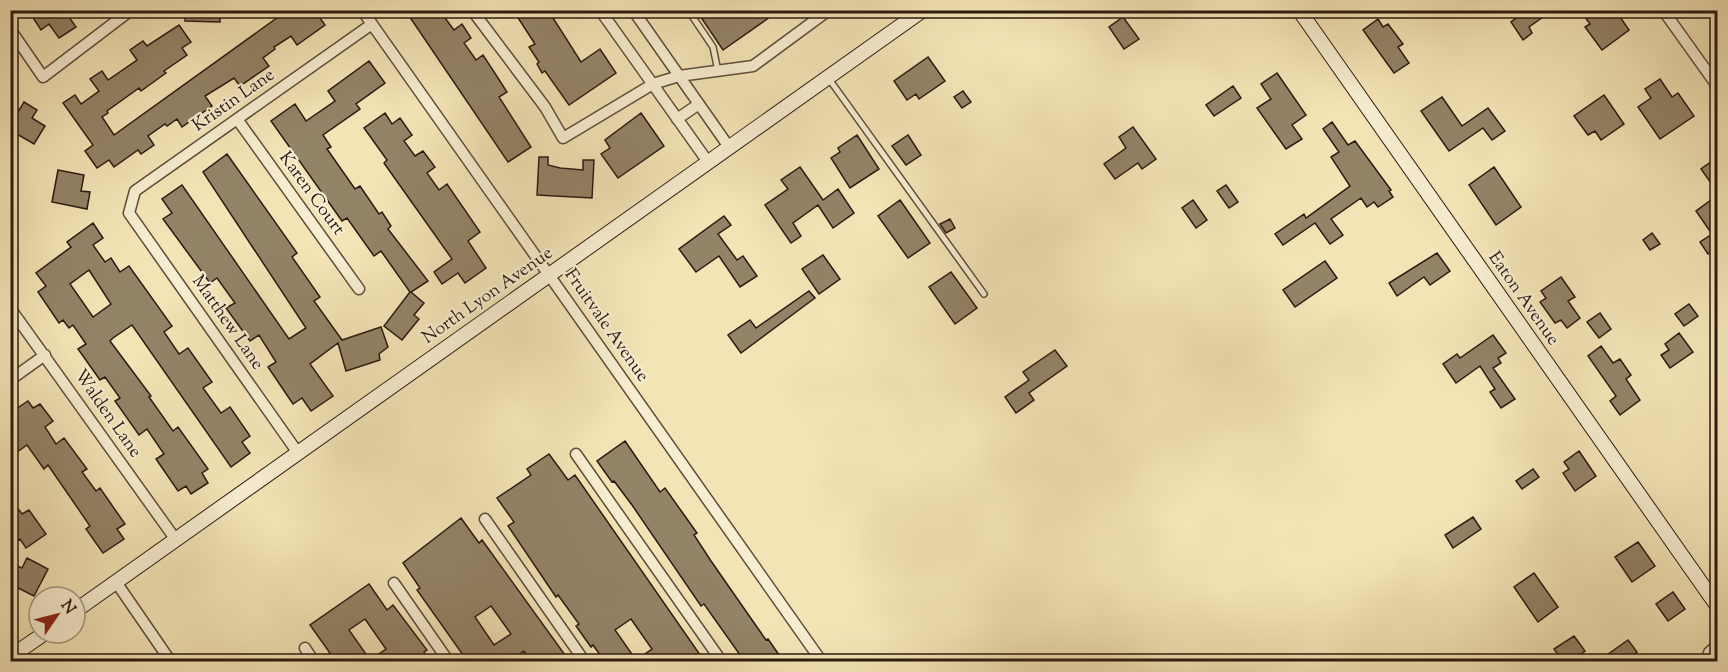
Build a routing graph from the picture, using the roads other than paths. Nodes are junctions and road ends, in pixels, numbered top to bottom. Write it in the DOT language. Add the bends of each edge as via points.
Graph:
graph roads {
  1 [pos="131,10"];
  2 [pos="362,10"];
  3 [pos="472,10"];
  4 [pos="600,10"];
  5 [pos="633,10"];
  6 [pos="688,10"];
  7 [pos="829,10"];
  8 [pos="923,10"];
  9 [pos="1299,10"];
  10 [pos="1663,10"];
  11 [pos="372,24"];
  12 [pos="10,29"];
  13 [pos="718,71"];
  14 [pos="679,76"];
  15 [pos="828,78"];
  16 [pos="653,84"];
  17 [pos="1718,87"];
  18 [pos="699,104"];
  19 [pos="237,119"];
  20 [pos="677,119"];
  21 [pos="729,147"];
  22 [pos="708,162"];
  23 [pos="129,213"];
  24 [pos="549,275"];
  25 [pos="359,289"];
  26 [pos="984,294"];
  27 [pos="10,308"];
  28 [pos="45,355"];
  29 [pos="10,380"];
  30 [pos="298,453"];
  31 [pos="576,454"];
  32 [pos="485,519"];
  33 [pos="176,540"];
  34 [pos="116,582"];
  35 [pos="394,583"];
  36 [pos="87,603"];
  37 [pos="1718,607"];
  38 [pos="1718,641"];
  39 [pos="28,645"];
  40 [pos="305,648"];
  41 [pos="10,657"];
  42 [pos="171,662"];
  43 [pos="314,662"];
  44 [pos="449,662"];
  45 [pos="585,662"];
  46 [pos="722,662"];
  47 [pos="822,662"];
  48 [pos="1704,662"];
  1 -- 12 [label="street" via="43,77"];
  2 -- 11 [label="street, Fruitvale Avenue"];
  3 -- 16 [label="street" via="545,107 563,138"];
  4 -- 16 [label="street"];
  5 -- 14 [label="street"];
  6 -- 13 [label="lane" via="713,47"];
  7 -- 13 [label="street" via="753,66"];
  8 -- 15 [label="street, North Lyon Avenue"];
  9 -- 37 [label="street, Eaton Avenue"];
  10 -- 17 [label="street"];
  11 -- 19 [label="street, Kristin Lane"];
  11 -- 24 [label="street, Fruitvale Avenue"];
  13 -- 14 [label="street"];
  14 -- 16 [label="street"];
  14 -- 18 [label="street"];
  15 -- 21 [label="street, North Lyon Avenue"];
  15 -- 26 [label="lane"];
  16 -- 20 [label="street"];
  18 -- 20 [label="street"];
  18 -- 21 [label="street"];
  19 -- 23 [label="street, Kristin Lane" via="135,190"];
  19 -- 25 [label="street, Karen Court"];
  20 -- 22 [label="street"];
  21 -- 22 [label="street, North Lyon Avenue"];
  22 -- 24 [label="street, North Lyon Avenue"];
  23 -- 30 [label="street, Matthew Lane"];
  24 -- 30 [label="street, North Lyon Avenue"];
  24 -- 47 [label="street, Fruitvale Avenue"];
  27 -- 28 [label="street, Walden Lane"];
  28 -- 29 [label="street"];
  28 -- 33 [label="street, Walden Lane"];
  30 -- 33 [label="street, North Lyon Avenue"];
  31 -- 46 [label="street"];
  32 -- 45 [label="street"];
  33 -- 34 [label="street, North Lyon Avenue"];
  34 -- 36 [label="street, North Lyon Avenue"];
  34 -- 42 [label="street"];
  35 -- 44 [label="street"];
  38 -- 48 [label="lane" via="1707,651"];
  39 -- 41 [label="street"];
  40 -- 43 [label="street"];
}
